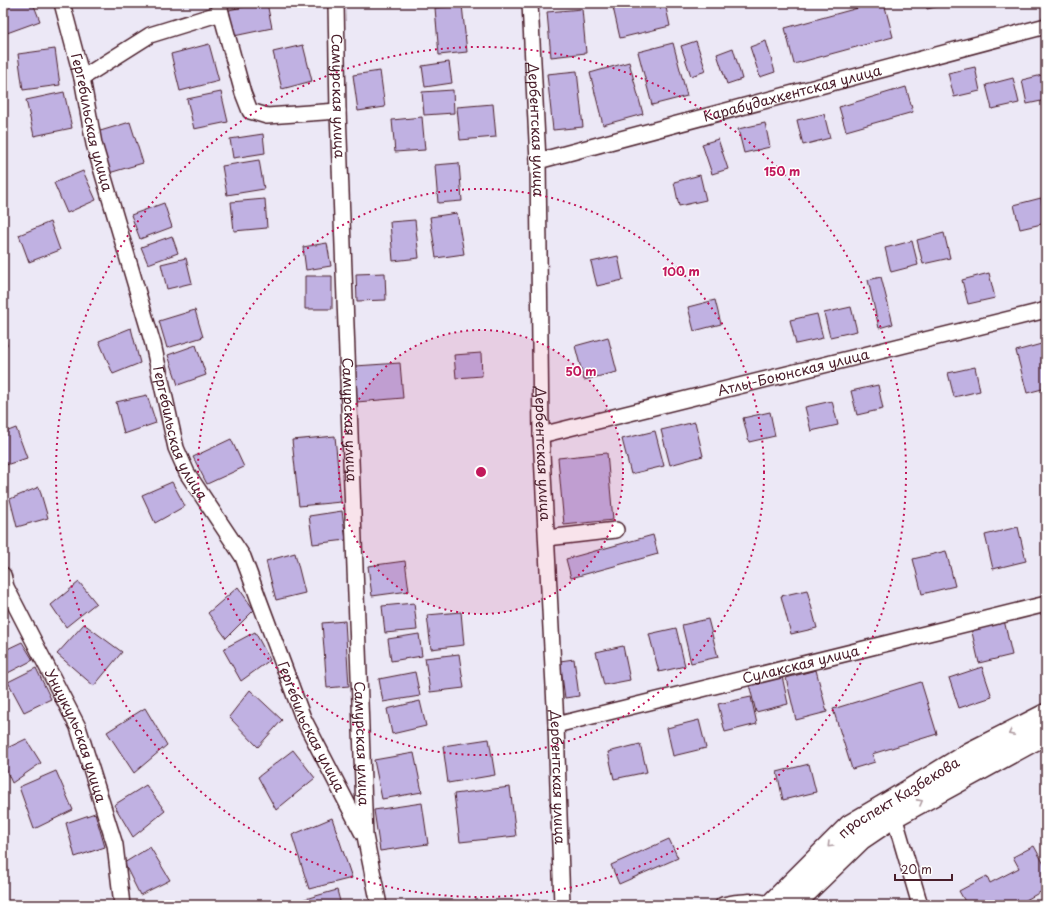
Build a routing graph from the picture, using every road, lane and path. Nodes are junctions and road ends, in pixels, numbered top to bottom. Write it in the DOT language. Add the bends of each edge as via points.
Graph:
graph roads {
  1 [pos="62,3"];
  2 [pos="336,3"];
  3 [pos="530,3"];
  4 [pos="220,8"];
  5 [pos="1046,26"];
  6 [pos="82,78"];
  7 [pos="338,111"];
  8 [pos="538,161"];
  9 [pos="1046,310"];
  10 [pos="541,435"];
  11 [pos="616,530"];
  12 [pos="547,538"];
  13 [pos="3,575"];
  14 [pos="1046,604"];
  15 [pos="1046,715"];
  16 [pos="556,725"];
  17 [pos="1046,733"];
  18 [pos="894,816"];
  19 [pos="365,836"];
  20 [pos="122,905"];
  21 [pos="379,905"];
  22 [pos="562,905"];
  23 [pos="723,905"];
  24 [pos="777,905"];
  25 [pos="920,905"];
  1 -- 6 [label="street, Гергебильская улица"];
  2 -- 7 [label="street, Самурская улица"];
  3 -- 8 [label="street, Дербентская улица"];
  4 -- 6 [label="street" via="150,35"];
  4 -- 7 [label="street" via="250,111 267,116"];
  5 -- 8 [label="street, Карабудахкентская улица"];
  6 -- 19 [label="street, Гергебильская улица" via="94,144 153,344 176,448 187,473 243,557 302,718"];
  7 -- 19 [label="street, Самурская улица"];
  8 -- 10 [label="street, Дербентская улица"];
  9 -- 10 [label="street, Атлы-Боюнская улица"];
  10 -- 12 [label="street, Дербентская улица"];
  11 -- 12 [label="street"];
  12 -- 16 [label="street, Дербентская улица"];
  13 -- 20 [label="street, Унцукульская улица" via="6,586 78,727 115,845"];
  14 -- 16 [label="street, Сулакская улица"];
  15 -- 24 [label="highway, проспект Казбекова, one-way" via="971,753 850,826"];
  16 -- 22 [label="street, Дербентская улица"];
  18 -- 17 [label="highway, проспект Казбекова, one-way"];
  18 -- 24 [label="highway, проспект Казбекова"];
  18 -- 25 [label="street"];
  19 -- 21 [label="street"];
  23 -- 24 [label="street" via="760,902"];
}
